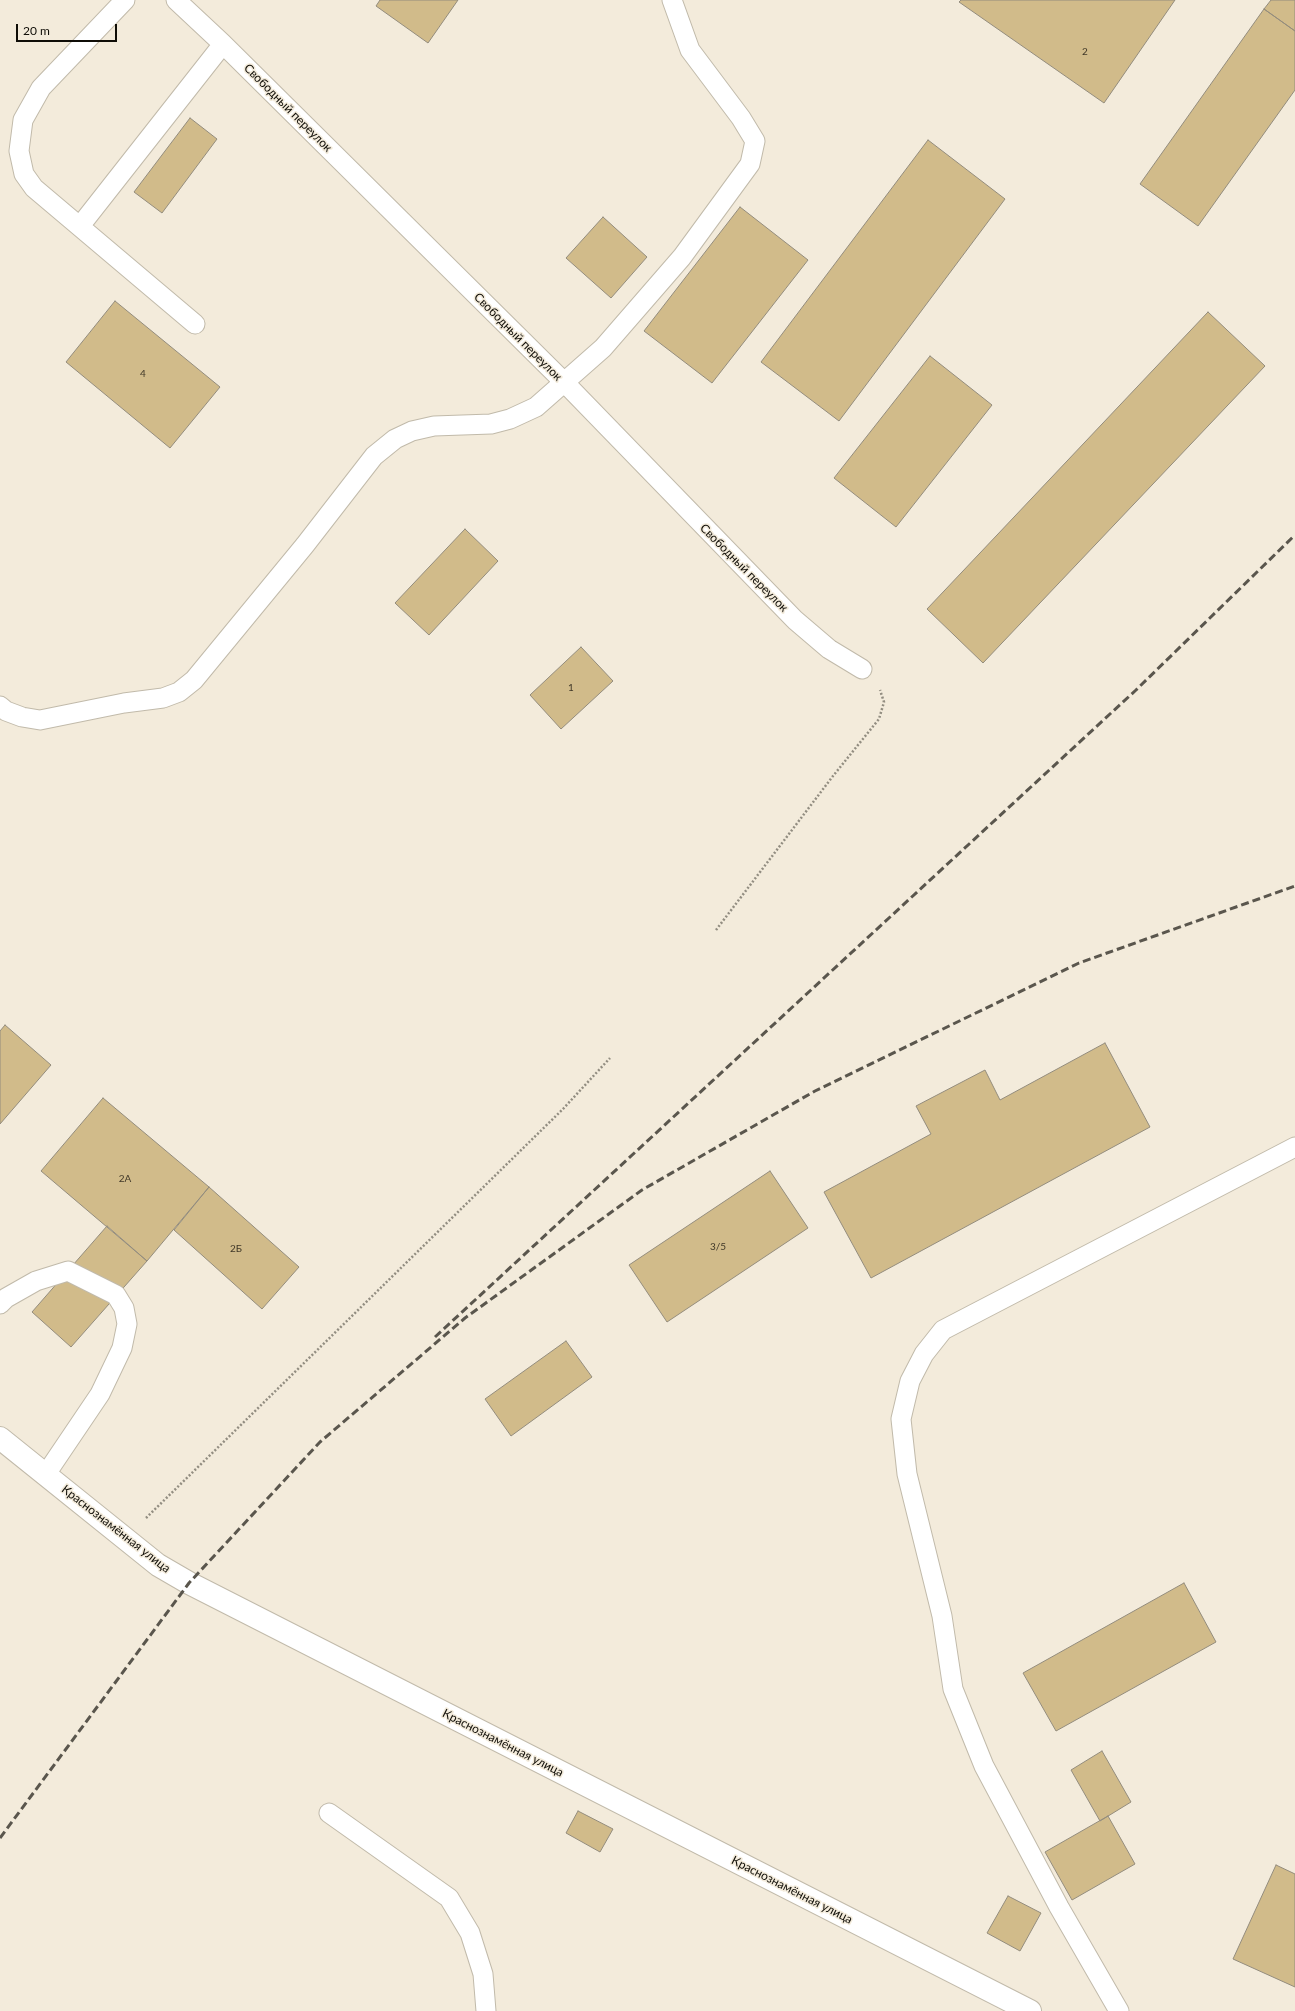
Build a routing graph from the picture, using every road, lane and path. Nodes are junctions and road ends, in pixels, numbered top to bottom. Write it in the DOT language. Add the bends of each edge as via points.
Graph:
graph roads {
  1 [pos="125,0"];
  2 [pos="176,0"];
  3 [pos="672,0"];
  4 [pos="224,44"];
  5 [pos="80,226"];
  6 [pos="195,324"];
  7 [pos="565,384"];
  8 [pos="862,669"];
  9 [pos="0,706"];
  10 [pos="716,930"];
  11 [pos="610,1058"];
  12 [pos="1295,1147"];
  13 [pos="0,1304"];
  14 [pos="0,1438"];
  15 [pos="46,1474"];
  16 [pos="125,1539"];
  17 [pos="329,1813"];
  18 [pos="486,2011"];
  19 [pos="1030,2011"];
  20 [pos="1119,2011"];
  1 -- 5 [label="lane" via="41,88 23,120 19,151 24,174 34,188"];
  2 -- 4 [label="lane, Свободный переулок"];
  3 -- 7 [label="lane" via="690,50 742,118 755,142 750,164 682,257 603,348"];
  4 -- 5 [label="lane"];
  4 -- 7 [label="lane, Свободный переулок"];
  5 -- 6 [label="lane"];
  7 -- 8 [label="lane, Свободный переулок" via="795,620 829,649"];
  7 -- 9 [label="lane" via="536,408 510,419 490,424 434,426 412,431 395,439 374,456 194,680 179,692 163,698 40,720 22,717"];
  8 -- 10 [label="path" via="877,682 884,702 879,719"];
  11 -- 16 [label="path" via="558,1114"];
  12 -- 20 [label="lane" via="943,1330 924,1354 910,1381 901,1419 907,1474 942,1616 953,1689 984,1766 1059,1907"];
  13 -- 15 [label="lane" via="36,1281 68,1271 116,1296 124,1308 127,1324 122,1348 100,1394"];
  14 -- 15 [label="main road, Краснознамённая улица"];
  15 -- 16 [label="main road, Краснознамённая улица"];
  16 -- 19 [label="main road, Краснознамённая улица" via="158,1565 189,1583"];
  17 -- 18 [label="lane" via="449,1898 470,1933 483,1974"];
}
